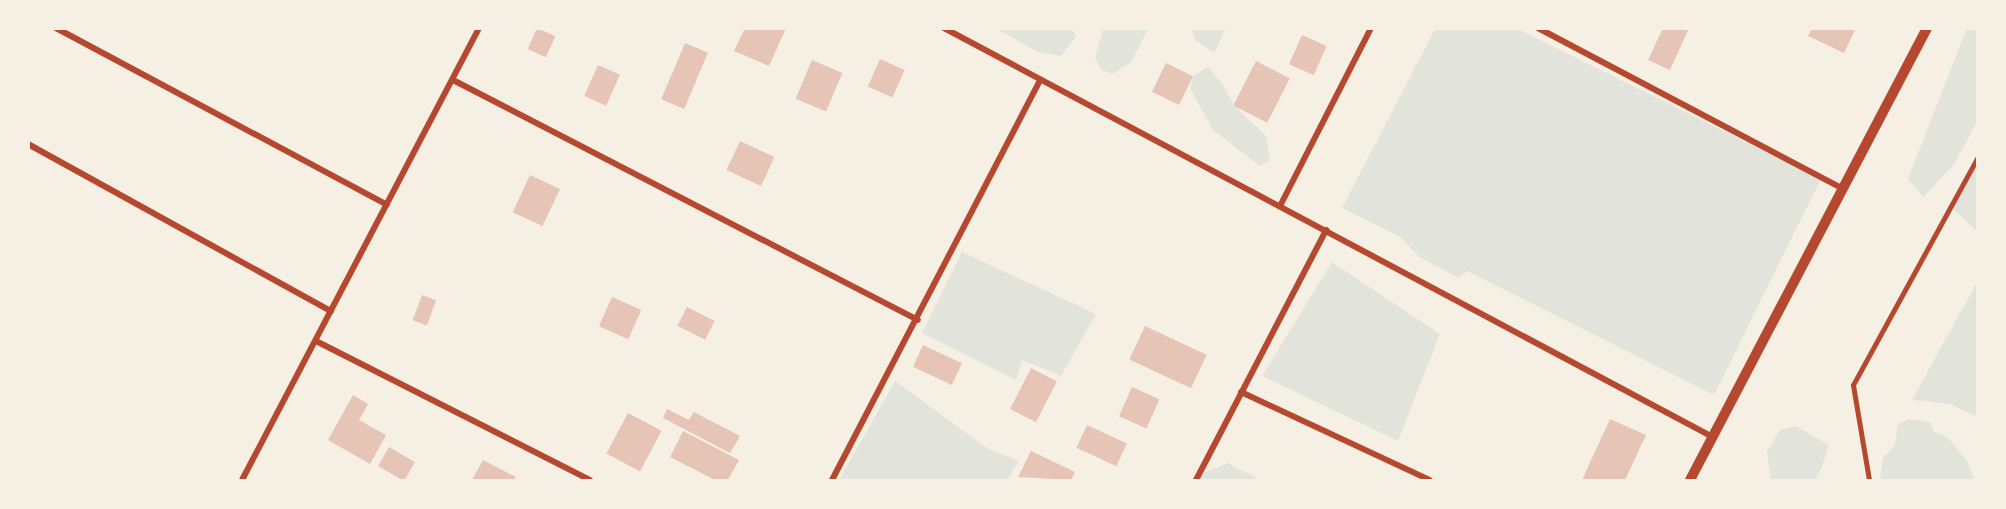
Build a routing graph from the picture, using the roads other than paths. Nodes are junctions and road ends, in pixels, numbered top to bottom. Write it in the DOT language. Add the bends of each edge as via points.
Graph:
graph roads {
  1 [pos="56,28"];
  2 [pos="479,28"];
  3 [pos="944,28"];
  4 [pos="1371,28"];
  5 [pos="1538,28"];
  6 [pos="1927,28"];
  7 [pos="453,80"];
  8 [pos="1040,80"];
  9 [pos="28,144"];
  10 [pos="1977,157"];
  11 [pos="1842,189"];
  12 [pos="387,205"];
  13 [pos="1280,206"];
  14 [pos="1326,230"];
  15 [pos="331,311"];
  16 [pos="918,320"];
  17 [pos="316,341"];
  18 [pos="1241,392"];
  19 [pos="1713,437"];
  20 [pos="242,480"];
  21 [pos="590,480"];
  22 [pos="832,480"];
  23 [pos="1196,480"];
  24 [pos="1430,480"];
  25 [pos="1690,480"];
  26 [pos="1869,480"];
  1 -- 12 [label="street"];
  2 -- 7 [label="street"];
  3 -- 8 [label="street"];
  4 -- 13 [label="street"];
  5 -- 11 [label="street"];
  6 -- 11 [label="street"];
  7 -- 12 [label="street"];
  7 -- 16 [label="street"];
  8 -- 13 [label="street"];
  8 -- 16 [label="street"];
  9 -- 15 [label="street"];
  10 -- 26 [label="lane" via="1853,385"];
  11 -- 19 [label="street"];
  12 -- 15 [label="street"];
  13 -- 14 [label="street"];
  14 -- 18 [label="street"];
  14 -- 19 [label="street"];
  15 -- 17 [label="street"];
  16 -- 22 [label="street"];
  17 -- 20 [label="street"];
  17 -- 21 [label="street"];
  18 -- 23 [label="street"];
  18 -- 24 [label="street"];
  19 -- 25 [label="street"];
}
